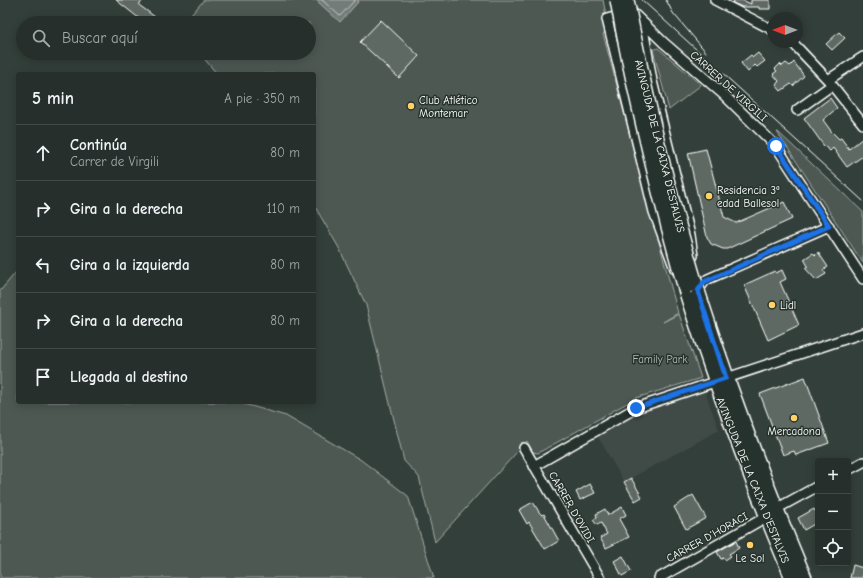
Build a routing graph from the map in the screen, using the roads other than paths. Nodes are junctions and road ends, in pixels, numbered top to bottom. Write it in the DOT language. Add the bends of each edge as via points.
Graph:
graph roads {
  1 [pos="617,0"];
  2 [pos="627,0"];
  3 [pos="715,0"];
  4 [pos="607,19"];
  5 [pos="642,22"];
  6 [pos="767,27"];
  7 [pos="655,35"];
  8 [pos="645,40"];
  9 [pos="798,48"];
  10 [pos="863,57"];
  11 [pos="830,82"];
  12 [pos="797,110"];
  13 [pos="863,124"];
  14 [pos="829,226"];
  15 [pos="863,279"];
  16 [pos="691,290"];
  17 [pos="863,333"];
  18 [pos="721,380"];
  19 [pos="524,448"];
  20 [pos="863,462"];
  21 [pos="534,466"];
  22 [pos="851,468"];
  23 [pos="815,488"];
  24 [pos="771,513"];
  25 [pos="600,578"];
  26 [pos="659,578"];
  27 [pos="792,578"];
  28 [pos="805,578"];
  1 -- 16 [label="main road, AVINGUDA DE LA CAIXA D'ESTALVIS, bridge" via="654,176"];
  2 -- 16 [label="main road, AVINGUDA DE LA CAIXA D'ESTALVIS, bridge"];
  3 -- 6 [label="street"];
  4 -- 5 [label="street, CARRER DE VIRGILI" via="632,12"];
  4 -- 16 [label="street, AVINGUDA DE LA CAIXA D'ESTALVIS" via="654,212 670,258"];
  5 -- 7 [label="street, CARRER DE VIRGILI"];
  5 -- 8 [label="street, AVINGUDA DE LA CAIXA D'ESTALVIS"];
  7 -- 8 [label="street"];
  7 -- 14 [label="street, CARRER DE VIRGILI" via="724,95 776,146"];
  8 -- 16 [label="street, AVINGUDA DE LA CAIXA D'ESTALVIS" via="652,81 690,235"];
  9 -- 11 [label="street"];
  10 -- 11 [label="street"];
  11 -- 12 [label="street"];
  11 -- 13 [label="street"];
  14 -- 15 [label="street, CARRER DE VIRGILI"];
  14 -- 16 [label="street" via="708,279"];
  16 -- 18 [label="main road, AVINGUDA DE LA CAIXA D'ESTALVIS"];
  17 -- 18 [label="street"];
  18 -- 21 [label="street" via="636,408"];
  18 -- 24 [label="main road, AVINGUDA DE LA CAIXA D'ESTALVIS"];
  19 -- 21 [label="street, CARRER D'OVIDI"];
  20 -- 22 [label="street"];
  21 -- 25 [label="street, CARRER D'OVIDI"];
  23 -- 24 [label="street, CARRER D'HORACI"];
  24 -- 26 [label="street, CARRER D'HORACI"];
  24 -- 27 [label="main road, AVINGUDA DE LA CAIXA D'ESTALVIS"];
  24 -- 28 [label="main road, AVINGUDA DE LA CAIXA D'ESTALVIS"];
}
